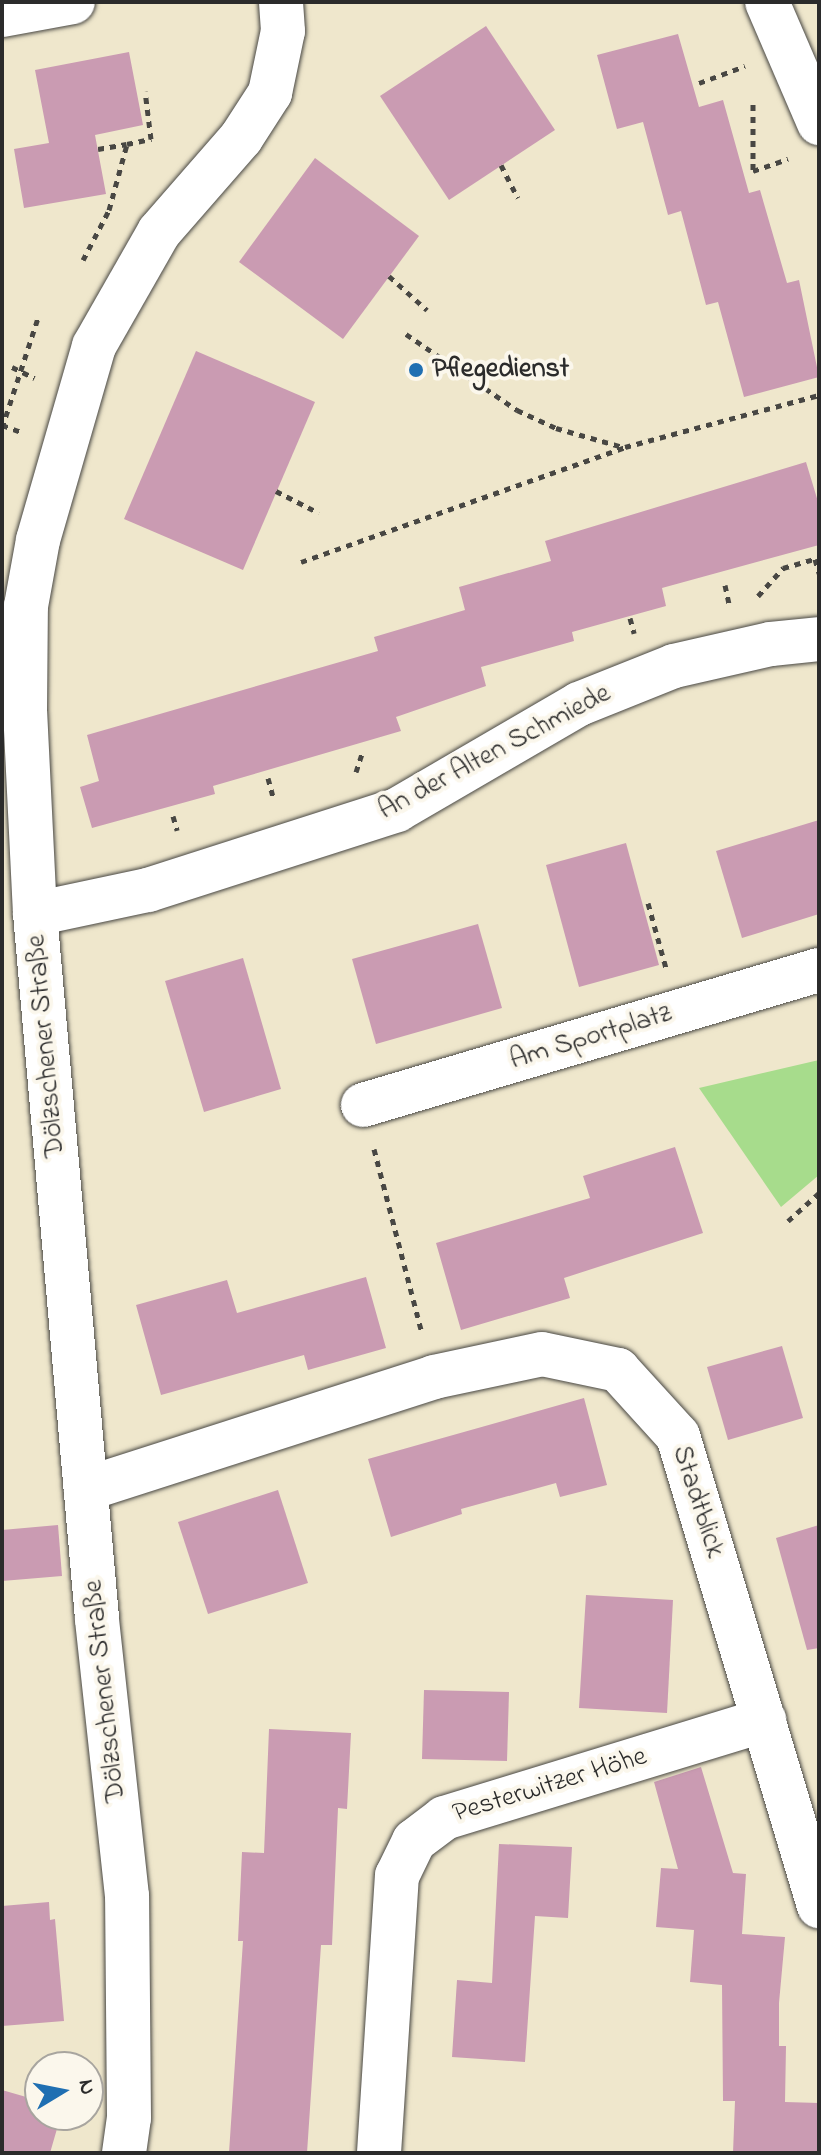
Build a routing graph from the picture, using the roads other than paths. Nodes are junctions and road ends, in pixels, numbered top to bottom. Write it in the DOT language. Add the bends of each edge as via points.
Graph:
graph roads {
  1 [pos="73,2"];
  2 [pos="281,2"];
  3 [pos="767,2"];
  4 [pos="2,15"];
  5 [pos="811,139"];
  6 [pos="14,606"];
  7 [pos="819,639"];
  8 [pos="35,914"];
  9 [pos="819,970"];
  10 [pos="363,1105"];
  11 [pos="86,1489"];
  12 [pos="764,1720"];
  13 [pos="819,1906"];
  14 [pos="124,2153"];
  15 [pos="379,2153"];
  1 -- 4 [label="street"];
  2 -- 6 [label="street, Dölzschener Straße" via="283,31 270,93 241,138 159,232 94,346"];
  3 -- 5 [label="street"];
  6 -- 8 [label="street, Dölzschener Straße"];
  7 -- 8 [label="street, An der Alten Schmiede" via="674,666 579,704 397,810 148,890"];
  8 -- 11 [label="street, Dölzschener Straße"];
  9 -- 10 [label="street, Am Sportplatz"];
  11 -- 12 [label="street, Stadtblick" via="434,1377 542,1354 618,1370 678,1436"];
  11 -- 14 [label="street, Dölzschener Straße" via="127,1896 129,2118"];
  12 -- 13 [label="street, Stadtblick"];
  12 -- 15 [label="street, Pesterwitzer Höhe" via="444,1818 414,1841 397,1876"];
}
